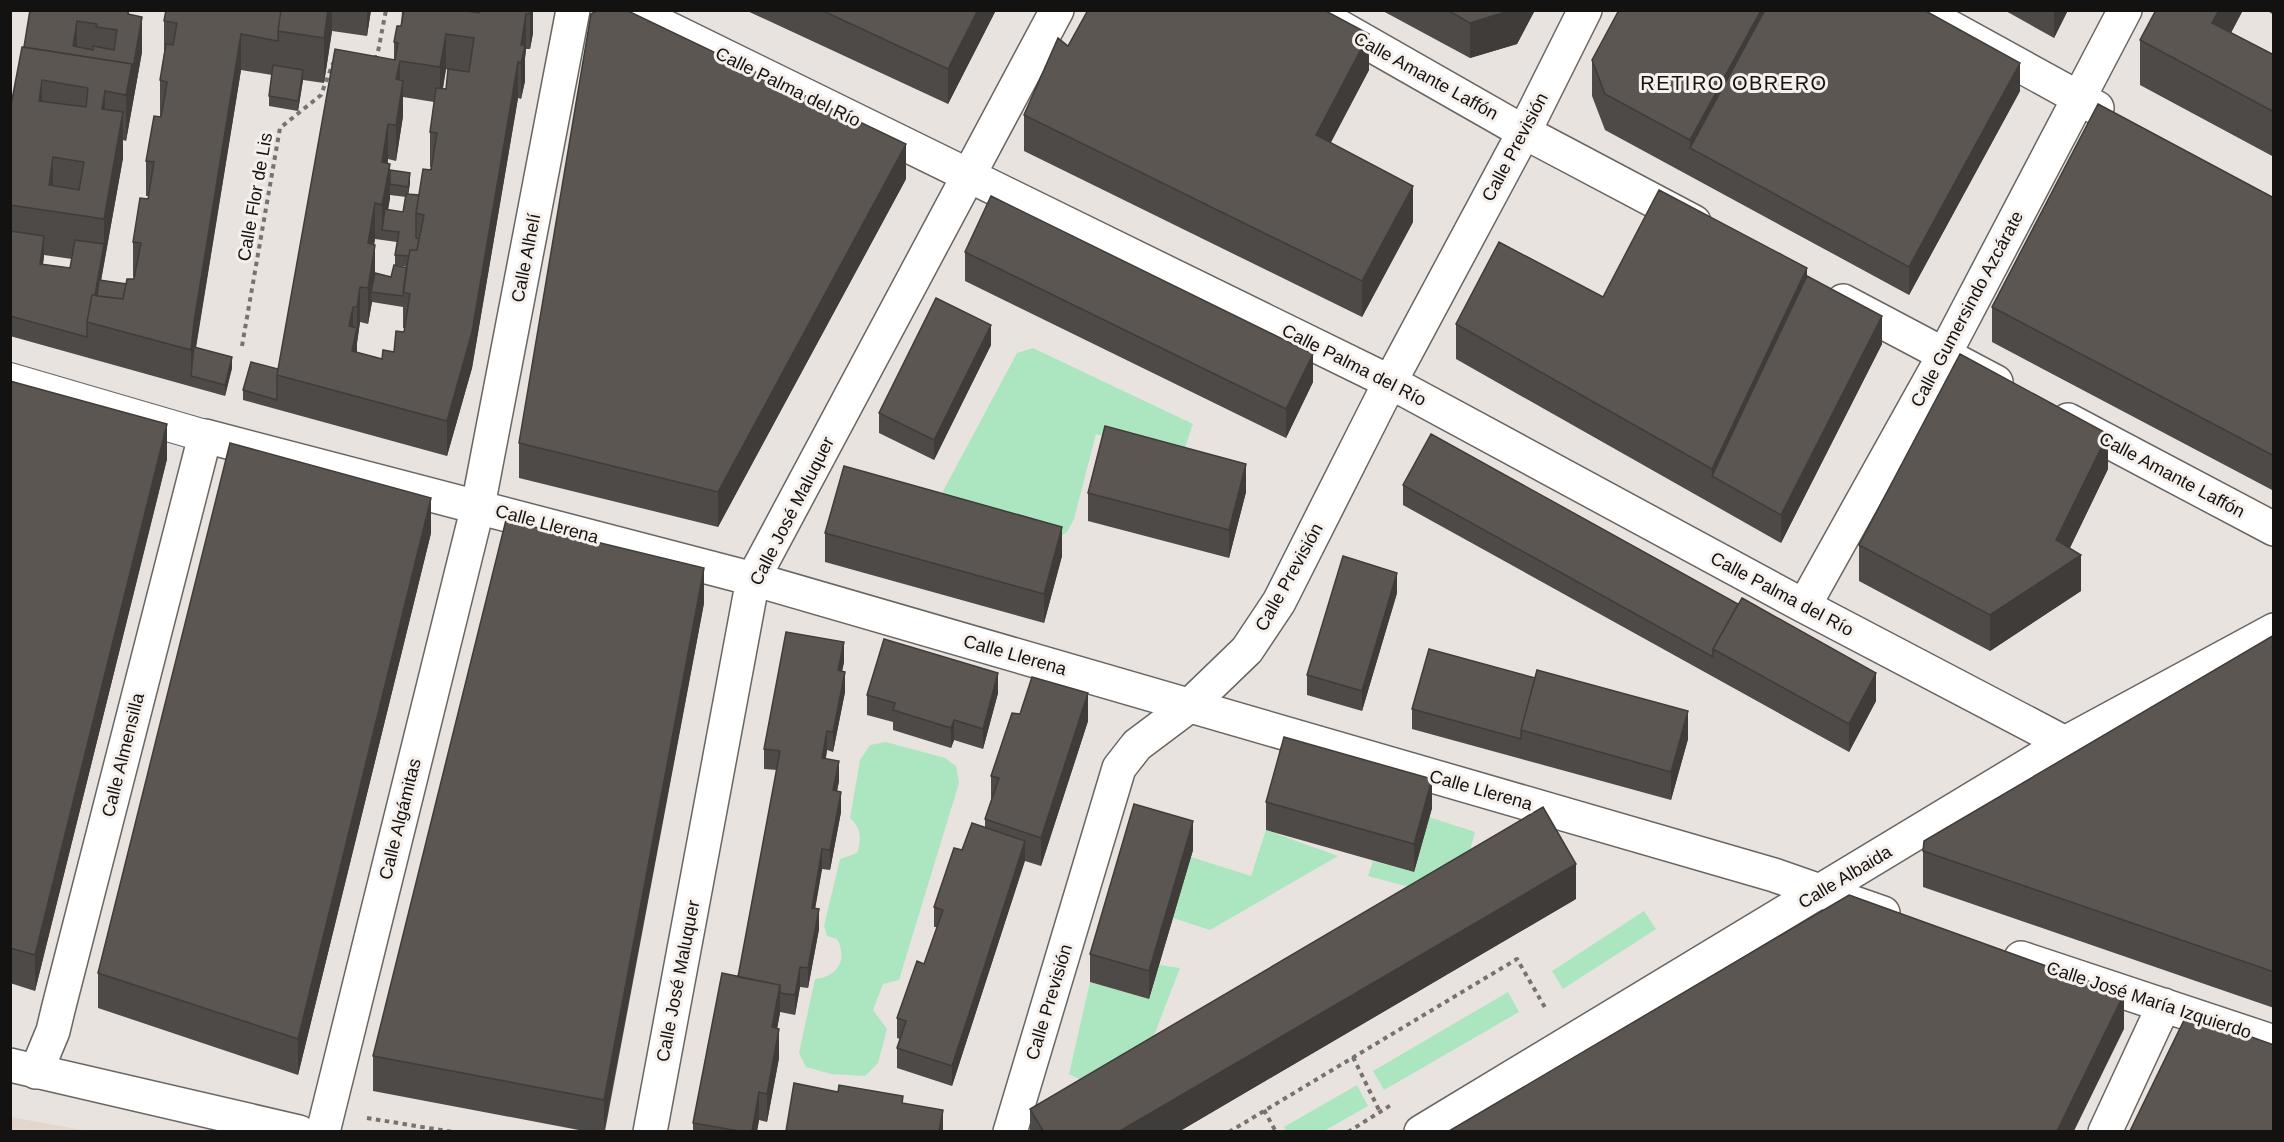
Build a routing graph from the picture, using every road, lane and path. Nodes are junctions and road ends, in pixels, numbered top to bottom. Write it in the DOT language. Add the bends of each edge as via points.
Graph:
graph roads {
  1 [pos="386,10"];
  2 [pos="573,10"];
  3 [pos="631,10"];
  4 [pos="1057,10"];
  5 [pos="1310,10"];
  6 [pos="1585,10"];
  7 [pos="1919,10"];
  8 [pos="2125,10"];
  9 [pos="336,54"];
  10 [pos="366,56"];
  11 [pos="2078,98"];
  12 [pos="2119,119"];
  13 [pos="1524,132"];
  14 [pos="969,175"];
  15 [pos="1724,237"];
  16 [pos="1818,288"];
  17 [pos="242,346"];
  18 [pos="1944,355"];
  19 [pos="10,379"];
  20 [pos="1390,382"];
  21 [pos="204,436"];
  22 [pos="478,506"];
  23 [pos="2274,529"];
  24 [pos="753,579"];
  25 [pos="1804,606"];
  26 [pos="2274,630"];
  27 [pos="1189,706"];
  28 [pos="2064,743"];
  29 [pos="1820,892"];
  30 [pos="1909,921"];
  31 [pos="1998,950"];
  32 [pos="2164,1005"];
  33 [pos="1547,1011"];
  34 [pos="2274,1042"];
  35 [pos="1353,1057"];
  36 [pos="23,1069"];
  37 [pos="1264,1110"];
  38 [pos="1380,1112"];
  39 [pos="366,1117"];
  40 [pos="299,1131"];
  41 [pos="323,1131"];
  42 [pos="453,1131"];
  43 [pos="650,1131"];
  44 [pos="1010,1131"];
  45 [pos="1229,1131"];
  46 [pos="1276,1131"];
  47 [pos="1421,1131"];
  48 [pos="2105,1131"];
  1 -- 10 [label="path" via="376,57"];
  2 -- 22 [label="street, Calle Alhelí"];
  3 -- 14 [label="street, Calle Palma del Río"];
  4 -- 14 [label="street, Calle José Maluquer"];
  5 -- 13 [label="street, Calle Amante Laffón"];
  6 -- 13 [label="street, Calle Previsión"];
  7 -- 11 [label="street"];
  8 -- 11 [label="street, Calle Gumersindo Azcárate"];
  9 -- 17 [label="path, Calle Flor de Lis" via="321,95 280,128"];
  11 -- 12 [label="street"];
  11 -- 18 [label="street, Calle Gumersindo Azcárate"];
  13 -- 15 [label="street, Calle Amante Laffón"];
  13 -- 20 [label="street, Calle Previsión"];
  14 -- 20 [label="street, Calle Palma del Río"];
  14 -- 24 [label="street, Calle José Maluquer"];
  16 -- 18 [label="street, Calle Amante Laffón"];
  18 -- 23 [label="street, Calle Amante Laffón"];
  18 -- 25 [label="street, Calle Gumersindo Azcárate"];
  19 -- 21 [label="street"];
  20 -- 25 [label="street, Calle Palma del Río"];
  20 -- 27 [label="street, Calle Previsión" via="1279,602 1247,650"];
  21 -- 22 [label="street, Calle Llerena"];
  21 -- 36 [label="street, Calle Almensilla" via="56,1020"];
  22 -- 24 [label="street, Calle Llerena"];
  22 -- 41 [label="street, Calle Algámitas"];
  24 -- 27 [label="street, Calle Llerena"];
  24 -- 43 [label="street, Calle José Maluquer"];
  25 -- 28 [label="street, Calle Palma del Río"];
  26 -- 28 [label="street, Calle Albaida"];
  27 -- 29 [label="street, Calle Llerena" via="1774,875"];
  27 -- 44 [label="street, Calle Previsión" via="1137,745 1119,768"];
  28 -- 29 [label="street, Calle Albaida"];
  29 -- 30 [label="street"];
  29 -- 47 [label="street, Calle Albaida"];
  31 -- 32 [label="street, Calle José María Izquierdo"];
  32 -- 34 [label="street, Calle José María Izquierdo"];
  32 -- 48 [label="street"];
  33 -- 35 [label="path" via="1517,959"];
  35 -- 37 [label="path"];
  35 -- 38 [label="path"];
  36 -- 40 [label="street"];
  37 -- 45 [label="path"];
  37 -- 46 [label="path"];
  39 -- 42 [label="path"];
}
